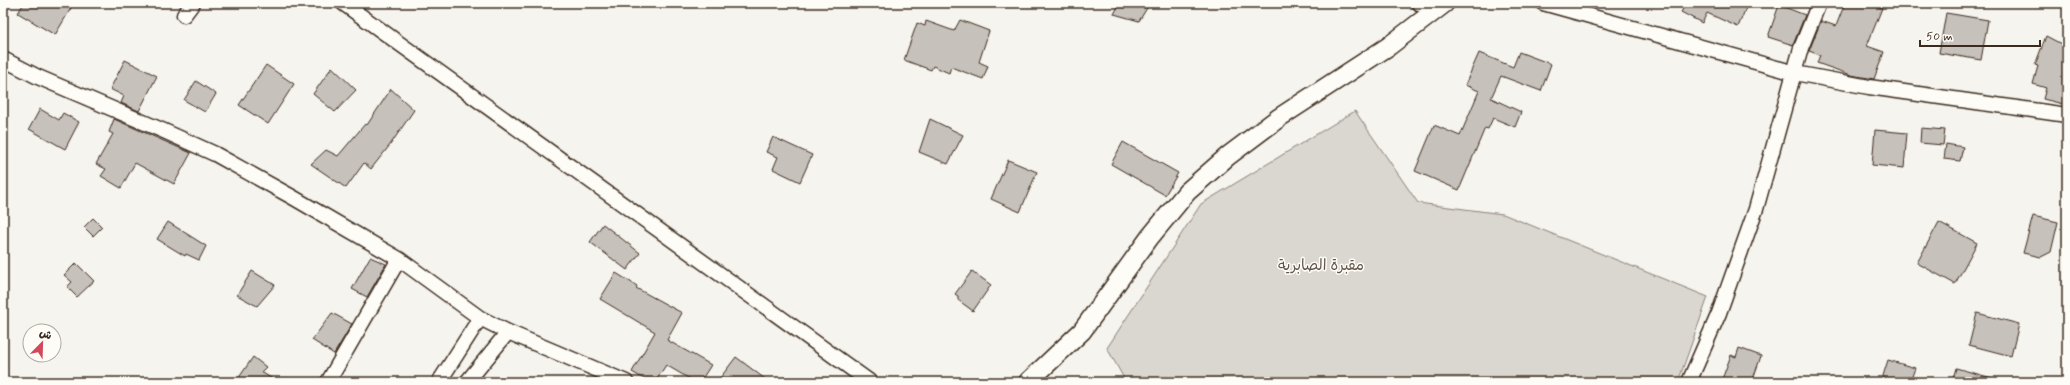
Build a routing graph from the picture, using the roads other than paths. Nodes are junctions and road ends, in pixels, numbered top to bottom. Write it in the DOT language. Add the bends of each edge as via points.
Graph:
graph roads {
  1 [pos="193,3"];
  2 [pos="1419,3"];
  3 [pos="1543,3"];
  4 [pos="1818,3"];
  5 [pos="347,4"];
  6 [pos="1440,8"];
  7 [pos="184,15"];
  8 [pos="3,59"];
  9 [pos="1795,73"];
  10 [pos="2067,115"];
  11 [pos="399,260"];
  12 [pos="480,318"];
  13 [pos="508,332"];
  14 [pos="328,382"];
  15 [pos="439,382"];
  16 [pos="467,382"];
  17 [pos="626,382"];
  18 [pos="870,382"];
  19 [pos="1028,382"];
  20 [pos="1690,382"];
  1 -- 7 [label="street"];
  2 -- 6 [label="street"];
  3 -- 9 [label="street"];
  4 -- 9 [label="street" via="1800,48"];
  5 -- 18 [label="street"];
  6 -- 19 [label="street" via="1389,46 1280,117 1228,156 1188,192 1150,238 1082,331"];
  8 -- 11 [label="street" via="38,78 215,154"];
  9 -- 10 [label="street" via="1877,88"];
  9 -- 20 [label="street" via="1756,209 1719,313"];
  11 -- 12 [label="street"];
  11 -- 14 [label="street"];
  12 -- 13 [label="street"];
  12 -- 15 [label="street"];
  13 -- 16 [label="street"];
  13 -- 17 [label="street"];
}
